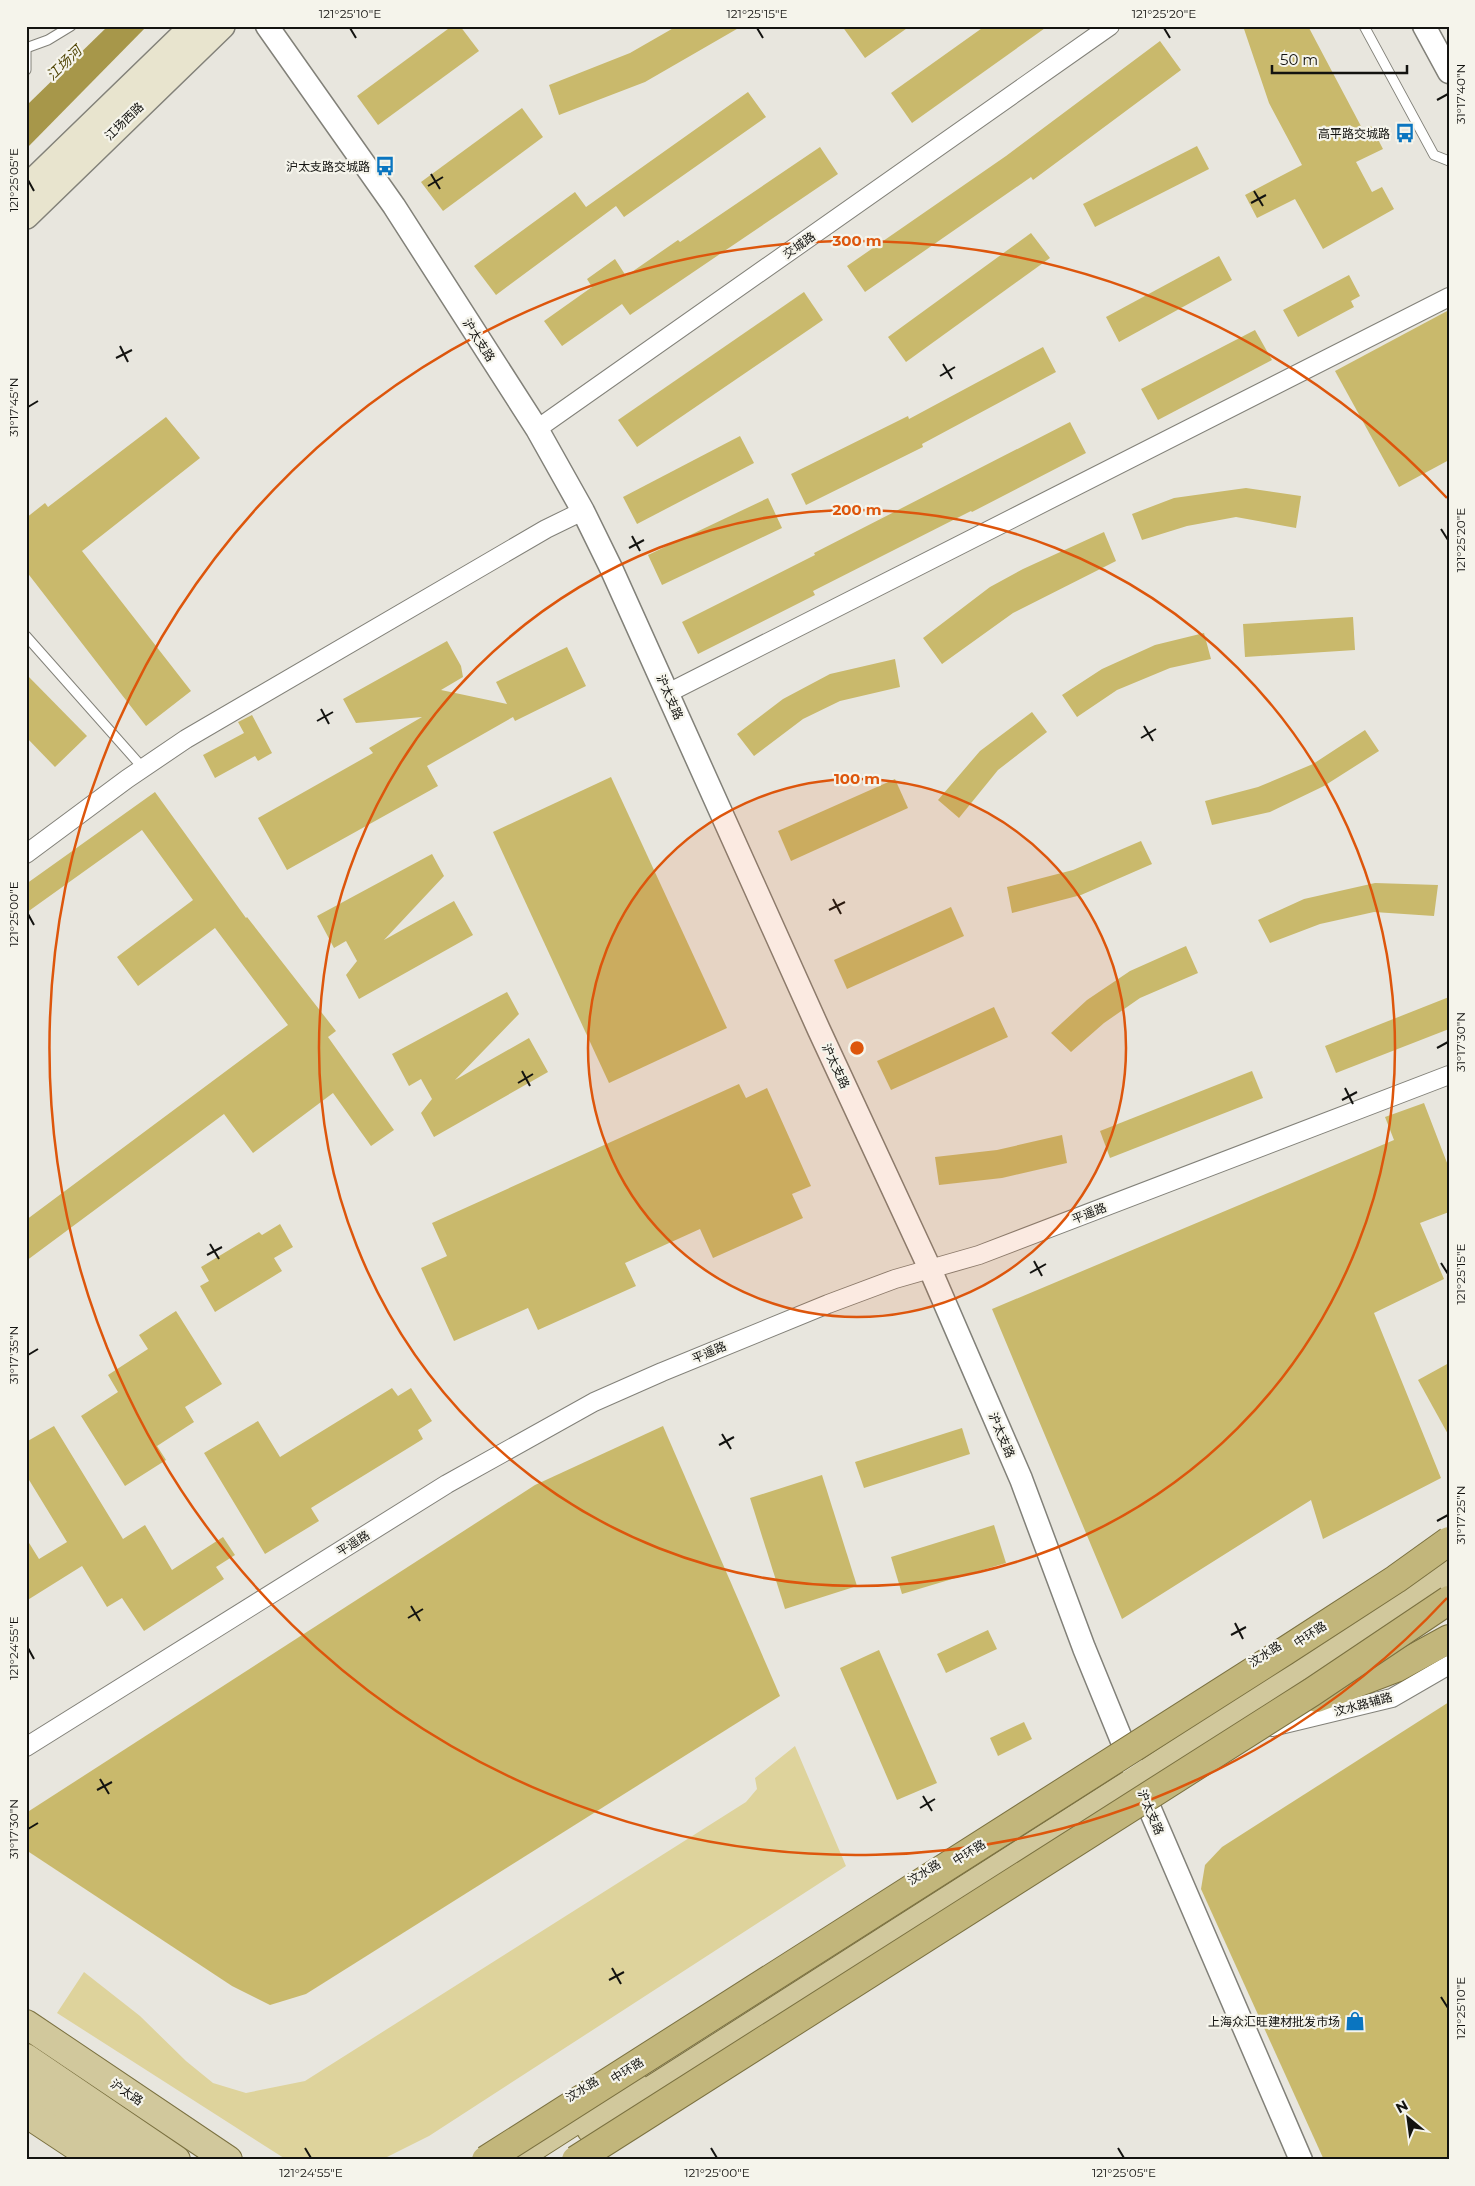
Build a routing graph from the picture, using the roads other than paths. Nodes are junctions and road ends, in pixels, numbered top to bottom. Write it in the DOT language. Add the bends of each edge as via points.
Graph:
graph roads {
  1 [pos="71,26"];
  2 [pos="193,26"];
  3 [pos="222,26"];
  4 [pos="266,26"];
  5 [pos="1110,26"];
  6 [pos="1364,26"];
  7 [pos="1424,26"];
  8 [pos="26,48"];
  9 [pos="26,70"];
  10 [pos="1449,72"];
  11 [pos="1449,161"];
  12 [pos="28,183"];
  13 [pos="26,216"];
  14 [pos="1449,297"];
  15 [pos="537,429"];
  16 [pos="583,511"];
  17 [pos="26,636"];
  18 [pos="668,692"];
  19 [pos="143,768"];
  20 [pos="26,854"];
  21 [pos="1449,1075"];
  22 [pos="930,1269"];
  23 [pos="1449,1529"];
  24 [pos="1449,1541"];
  25 [pos="1449,1550"];
  26 [pos="1443,1586"];
  27 [pos="1449,1612"];
  28 [pos="1449,1639"];
  29 [pos="1390,1652"];
  30 [pos="1449,1665"];
  31 [pos="1317,1698"];
  32 [pos="1272,1727"];
  33 [pos="26,1747"];
  34 [pos="1130,1763"];
  35 [pos="1149,1807"];
  36 [pos="850,1963"];
  37 [pos="26,2024"];
  38 [pos="805,2026"];
  39 [pos="26,2058"];
  40 [pos="26,2086"];
  41 [pos="677,2107"];
  42 [pos="26,2113"];
  43 [pos="591,2129"];
  44 [pos="96,2160"];
  45 [pos="135,2160"];
  46 [pos="176,2160"];
  47 [pos="228,2160"];
  48 [pos="470,2160"];
  49 [pos="486,2160"];
  50 [pos="512,2160"];
  51 [pos="542,2160"];
  52 [pos="576,2160"];
  53 [pos="594,2160"];
  54 [pos="1301,2160"];
  1 -- 8 [label="lane"];
  2 -- 12 [label="main road, 江场西路"];
  3 -- 13 [label="main road, 江场西路"];
  4 -- 15 [label="street, 沪太支路" via="383,190"];
  5 -- 15 [label="street, 交城路"];
  6 -- 11 [label="lane" via="1434,155"];
  7 -- 10 [label="street"];
  8 -- 9 [label="lane"];
  14 -- 18 [label="street"];
  15 -- 16 [label="street, 沪太支路"];
  16 -- 18 [label="street, 沪太支路"];
  16 -- 19 [label="street" via="546,529 261,694"];
  17 -- 19 [label="lane"];
  18 -- 22 [label="street, 沪太支路"];
  19 -- 20 [label="street"];
  21 -- 22 [label="street, 平遥路" via="979,1255"];
  22 -- 33 [label="street, 平遥路" via="783,1321 587,1406 447,1484"];
  22 -- 34 [label="street, 沪太支路" via="1021,1479"];
  23 -- 34 [label="main road, 汶水路"];
  24 -- 49 [label="highway, 中环路, bridge" via="1285,1651"];
  25 -- 34 [label="main road, 汶水路"];
  26 -- 29 [label="main road"];
  26 -- 34 [label="main road, 汶水路"];
  26 -- 52 [label="highway, bridge" via="1304,1697"];
  27 -- 29 [label="main road"];
  28 -- 31 [label="highway" via="1396,1668"];
  29 -- 31 [label="main road"];
  30 -- 32 [label="street, 汶水路辅路" via="1392,1698"];
  31 -- 32 [label="main road"];
  32 -- 35 [label="main road"];
  34 -- 35 [label="street, 沪太支路"];
  34 -- 36 [label="main road, 汶水路"];
  34 -- 48 [label="main road, 汶水路"];
  34 -- 50 [label="main road, 汶水路"];
  35 -- 38 [label="main road"];
  35 -- 54 [label="street, 沪太支路"];
  36 -- 38 [label="main road"];
  36 -- 43 [label="main road, 汶水路"];
  37 -- 47 [label="main road, 沪太路"];
  38 -- 41 [label="main road"];
  39 -- 46 [label="main road"];
  40 -- 45 [label="main road"];
  41 -- 43 [label="main road"];
  41 -- 53 [label="main road"];
  42 -- 44 [label="main road"];
  43 -- 51 [label="main road, 汶水路"];
}
